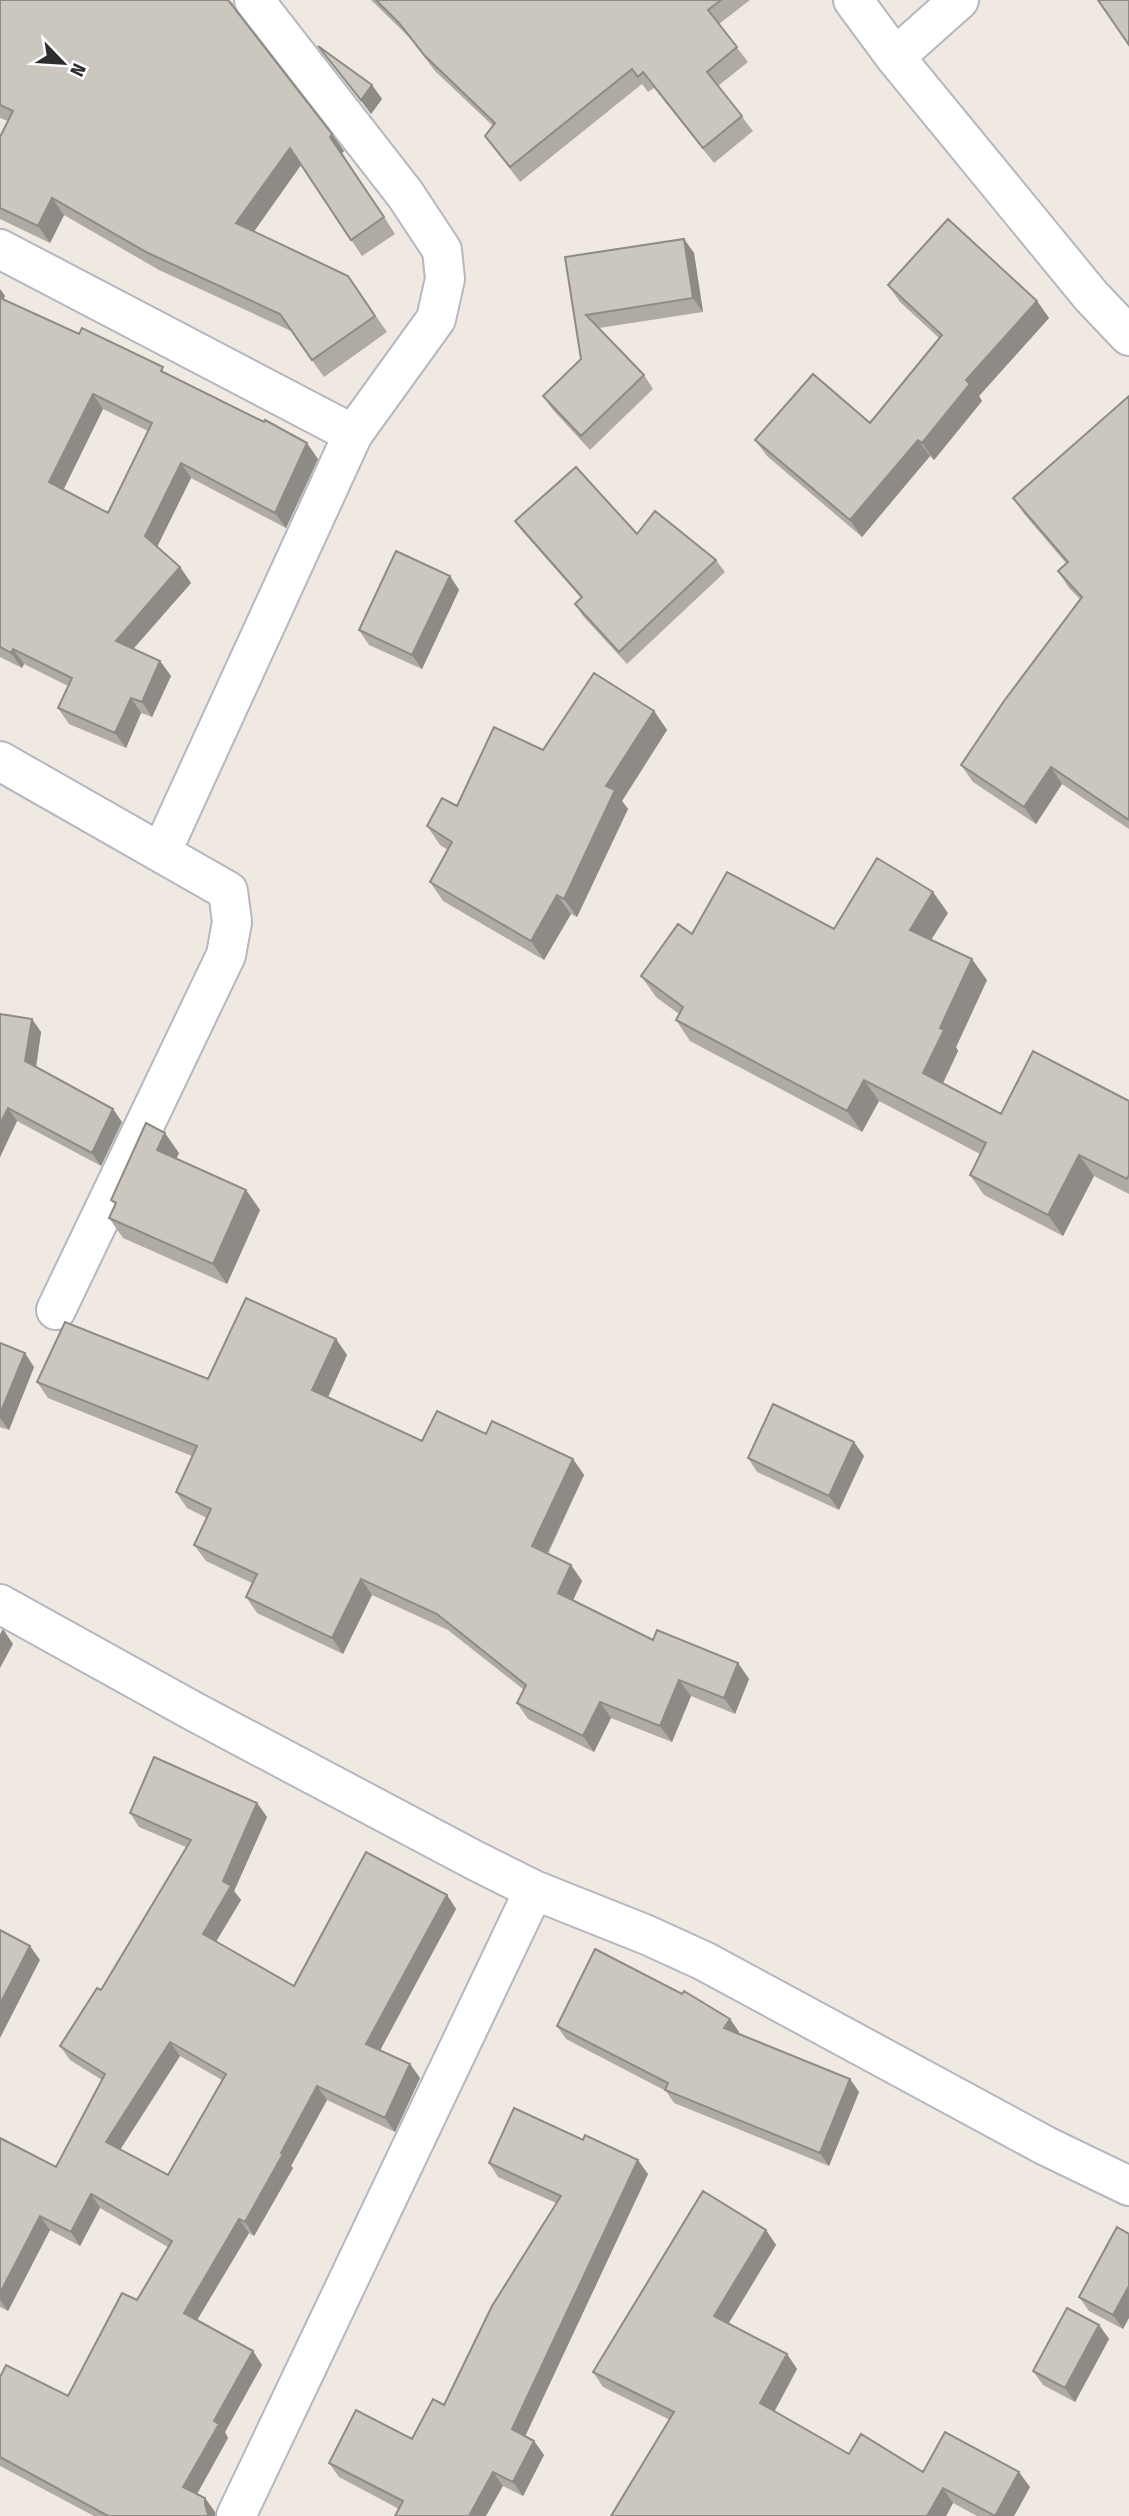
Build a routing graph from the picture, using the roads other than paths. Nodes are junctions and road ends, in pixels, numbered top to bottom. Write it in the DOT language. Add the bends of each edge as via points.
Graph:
graph roads {
  1 [pos="254,0"];
  2 [pos="853,0"];
  3 [pos="959,0"];
  4 [pos="895,57"];
  5 [pos="0,249"];
  6 [pos="1129,336"];
  7 [pos="353,434"];
  8 [pos="0,761"];
  9 [pos="161,853"];
  10 [pos="56,1310"];
  11 [pos="0,1604"];
  12 [pos="534,1890"];
  13 [pos="1129,2186"];
  14 [pos="236,2516"];
  1 -- 7 [label="street" via="405,194 442,250 444,279 436,319"];
  2 -- 4 [label="street"];
  3 -- 4 [label="street"];
  4 -- 6 [label="street"];
  5 -- 7 [label="street"];
  7 -- 9 [label="street"];
  8 -- 9 [label="street"];
  9 -- 10 [label="street" via="229,891 232,922 226,955"];
  11 -- 12 [label="street"];
  12 -- 13 [label="street" via="704,1961"];
  12 -- 14 [label="street"];
}
